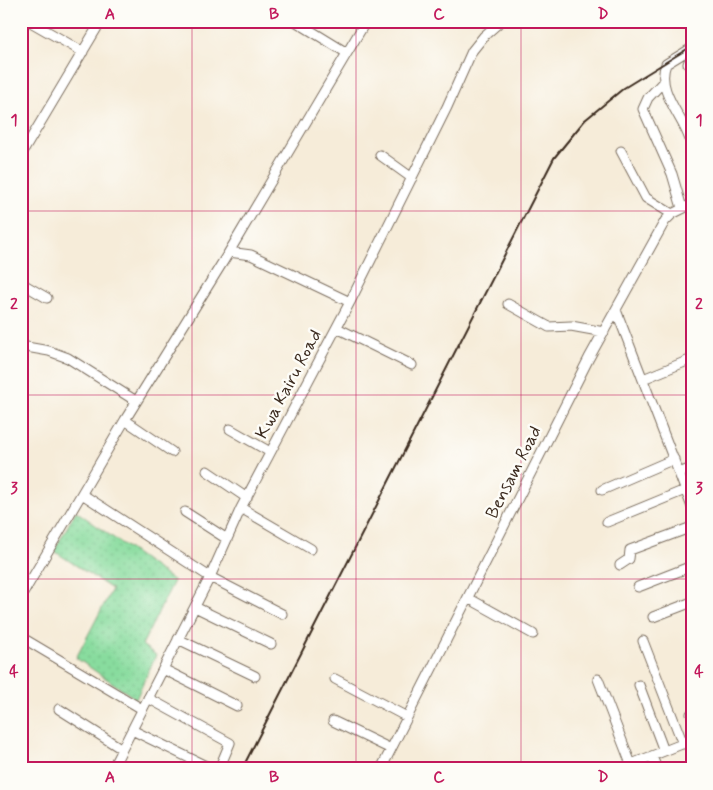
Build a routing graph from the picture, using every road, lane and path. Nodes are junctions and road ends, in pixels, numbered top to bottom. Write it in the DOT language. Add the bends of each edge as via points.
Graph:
graph roads {
  1 [pos="29,21"];
  2 [pos="101,21"];
  3 [pos="295,21"];
  4 [pos="501,21"];
  5 [pos="363,22"];
  6 [pos="692,48"];
  7 [pos="83,52"];
  8 [pos="347,52"];
  9 [pos="692,54"];
  10 [pos="692,69"];
  11 [pos="664,81"];
  12 [pos="621,151"];
  13 [pos="21,155"];
  14 [pos="380,155"];
  15 [pos="692,162"];
  16 [pos="412,178"];
  17 [pos="692,204"];
  18 [pos="682,208"];
  19 [pos="672,214"];
  20 [pos="229,252"];
  21 [pos="21,282"];
  22 [pos="47,298"];
  23 [pos="350,302"];
  24 [pos="508,304"];
  25 [pos="616,310"];
  26 [pos="337,328"];
  27 [pos="604,332"];
  28 [pos="21,346"];
  29 [pos="692,359"];
  30 [pos="412,365"];
  31 [pos="643,379"];
  32 [pos="136,401"];
  33 [pos="125,420"];
  34 [pos="230,429"];
  35 [pos="172,452"];
  36 [pos="270,452"];
  37 [pos="674,459"];
  38 [pos="692,468"];
  39 [pos="207,471"];
  40 [pos="679,473"];
  41 [pos="602,490"];
  42 [pos="685,490"];
  43 [pos="82,494"];
  44 [pos="247,498"];
  45 [pos="692,507"];
  46 [pos="241,508"];
  47 [pos="184,512"];
  48 [pos="607,522"];
  49 [pos="692,527"];
  50 [pos="227,540"];
  51 [pos="311,548"];
  52 [pos="620,565"];
  53 [pos="692,566"];
  54 [pos="210,577"];
  55 [pos="638,587"];
  56 [pos="21,598"];
  57 [pos="468,598"];
  58 [pos="692,602"];
  59 [pos="194,607"];
  60 [pos="282,614"];
  61 [pos="653,617"];
  62 [pos="533,634"];
  63 [pos="21,637"];
  64 [pos="178,639"];
  65 [pos="643,641"];
  66 [pos="271,644"];
  67 [pos="163,669"];
  68 [pos="255,676"];
  69 [pos="335,679"];
  70 [pos="598,679"];
  71 [pos="639,685"];
  72 [pos="148,698"];
  73 [pos="237,706"];
  74 [pos="142,709"];
  75 [pos="59,710"];
  76 [pos="407,717"];
  77 [pos="332,721"];
  78 [pos="132,730"];
  79 [pos="688,742"];
  80 [pos="122,749"];
  81 [pos="391,749"];
  82 [pos="664,751"];
  83 [pos="652,756"];
  84 [pos="631,764"];
  85 [pos="112,769"];
  86 [pos="212,769"];
  87 [pos="219,769"];
  88 [pos="381,769"];
  89 [pos="619,769"];
  90 [pos="657,769"];
  1 -- 7 [label="street"];
  2 -- 7 [label="street"];
  3 -- 8 [label="street"];
  4 -- 16 [label="street, Kwa Kairu Road" via="472,51"];
  5 -- 8 [label="street"];
  6 -- 11 [label="street" via="666,64"];
  7 -- 13 [label="street"];
  8 -- 20 [label="street"];
  9 -- 10 [label="street" via="688,64"];
  11 -- 15 [label="street" via="691,143"];
  11 -- 18 [label="street" via="648,98 643,109 672,174"];
  12 -- 19 [label="street" via="646,198"];
  14 -- 16 [label="street"];
  16 -- 23 [label="street, Kwa Kairu Road"];
  17 -- 18 [label="street, Bensam Road"];
  18 -- 19 [label="street, Bensam Road"];
  19 -- 25 [label="street, Bensam Road" via="665,220"];
  20 -- 23 [label="street" via="251,255"];
  20 -- 32 [label="street"];
  21 -- 22 [label="street"];
  23 -- 26 [label="street, Kwa Kairu Road"];
  24 -- 27 [label="street" via="549,326"];
  25 -- 27 [label="street, Bensam Road"];
  25 -- 31 [label="street"];
  26 -- 30 [label="street"];
  26 -- 36 [label="street, Kwa Kairu Road"];
  27 -- 57 [label="street, Bensam Road"];
  28 -- 32 [label="street" via="68,358"];
  29 -- 31 [label="street"];
  31 -- 37 [label="street"];
  32 -- 33 [label="street"];
  33 -- 35 [label="street"];
  33 -- 43 [label="street"];
  34 -- 36 [label="street"];
  36 -- 44 [label="street, Kwa Kairu Road"];
  37 -- 40 [label="street"];
  37 -- 41 [label="street"];
  38 -- 40 [label="street"];
  39 -- 44 [label="street"];
  40 -- 42 [label="street"];
  42 -- 45 [label="street"];
  42 -- 48 [label="street"];
  43 -- 54 [label="street"];
  43 -- 56 [label="street"];
  44 -- 46 [label="street, Kwa Kairu Road"];
  46 -- 50 [label="street, Kwa Kairu Road"];
  46 -- 51 [label="street"];
  47 -- 50 [label="street"];
  49 -- 52 [label="street" via="630,550 629,559"];
  50 -- 54 [label="street, Kwa Kairu Road"];
  53 -- 55 [label="street"];
  54 -- 59 [label="street, Kwa Kairu Road"];
  54 -- 60 [label="street"];
  57 -- 62 [label="street"];
  57 -- 76 [label="street, Bensam Road"];
  58 -- 61 [label="street"];
  59 -- 64 [label="street, Kwa Kairu Road"];
  59 -- 66 [label="street"];
  63 -- 74 [label="street"];
  64 -- 67 [label="street, Kwa Kairu Road"];
  64 -- 68 [label="street"];
  65 -- 79 [label="street"];
  67 -- 72 [label="street, Kwa Kairu Road"];
  67 -- 73 [label="street"];
  69 -- 76 [label="street"];
  70 -- 84 [label="street"];
  71 -- 82 [label="street"];
  72 -- 74 [label="street, Kwa Kairu Road"];
  72 -- 87 [label="street" via="230,743"];
  74 -- 78 [label="street, Kwa Kairu Road"];
  75 -- 80 [label="street"];
  76 -- 81 [label="street, Bensam Road"];
  77 -- 81 [label="street"];
  78 -- 80 [label="street, Kwa Kairu Road"];
  78 -- 86 [label="street"];
  79 -- 82 [label="street"];
  80 -- 85 [label="street, Kwa Kairu Road"];
  81 -- 88 [label="street, Bensam Road"];
  82 -- 83 [label="street"];
  83 -- 84 [label="street"];
  83 -- 90 [label="street"];
  84 -- 89 [label="street"];
}
